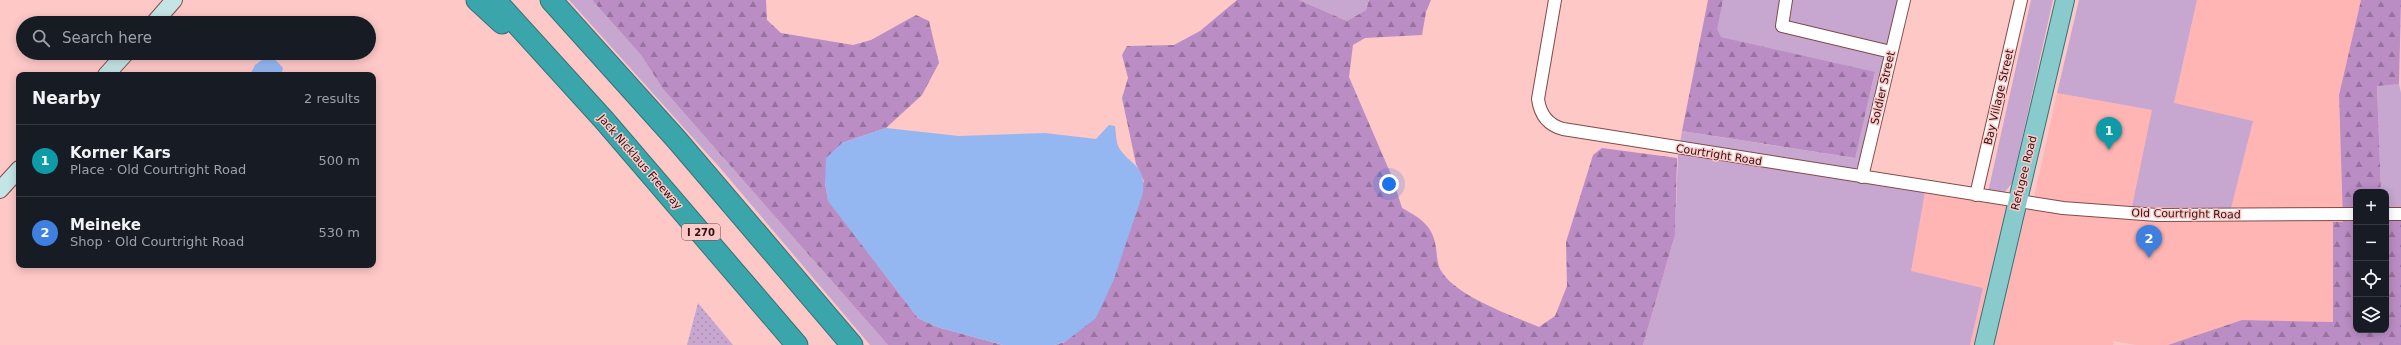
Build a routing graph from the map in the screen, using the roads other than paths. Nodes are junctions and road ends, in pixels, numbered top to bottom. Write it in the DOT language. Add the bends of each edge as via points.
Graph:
graph roads {
  1 [pos="174,0"];
  2 [pos="477,0"];
  3 [pos="495,0"];
  4 [pos="551,0"];
  5 [pos="1556,0"];
  6 [pos="1786,0"];
  7 [pos="1904,0"];
  8 [pos="2021,0"];
  9 [pos="2065,0"];
  10 [pos="160,16"];
  11 [pos="1892,52"];
  12 [pos="120,60"];
  13 [pos="109,72"];
  14 [pos="604,120"];
  15 [pos="16,173"];
  16 [pos="1862,177"];
  17 [pos="0,190"];
  18 [pos="1976,195"];
  19 [pos="2018,201"];
  20 [pos="2353,214"];
  21 [pos="2389,214"];
  22 [pos="2401,214"];
  23 [pos="797,345"];
  24 [pos="852,345"];
  25 [pos="1984,345"];
  1 -- 10 [label="main road"];
  2 -- 14 [label="highway"];
  3 -- 14 [label="highway, Jack Nicklaus Freeway / I 270"];
  4 -- 24 [label="highway" via="687,152"];
  5 -- 16 [label="street, Courtright Road" via="1538,92 1539,106 1546,121 1552,125 1562,130"];
  6 -- 11 [label="street" via="1782,26"];
  7 -- 11 [label="street, Soldier Street"];
  8 -- 18 [label="street, Bay Village Street"];
  9 -- 19 [label="main road, Refugee Road"];
  11 -- 16 [label="street, Soldier Street"];
  12 -- 13 [label="main road"];
  14 -- 23 [label="highway, Jack Nicklaus Freeway / I 270"];
  15 -- 17 [label="main road"];
  16 -- 18 [label="street, Courtright Road"];
  18 -- 19 [label="street, Courtright Road"];
  19 -- 20 [label="street, Old Courtright Road" via="2063,208 2157,215"];
  19 -- 25 [label="main road, Refugee Road"];
  21 -- 22 [label="street"];
}
